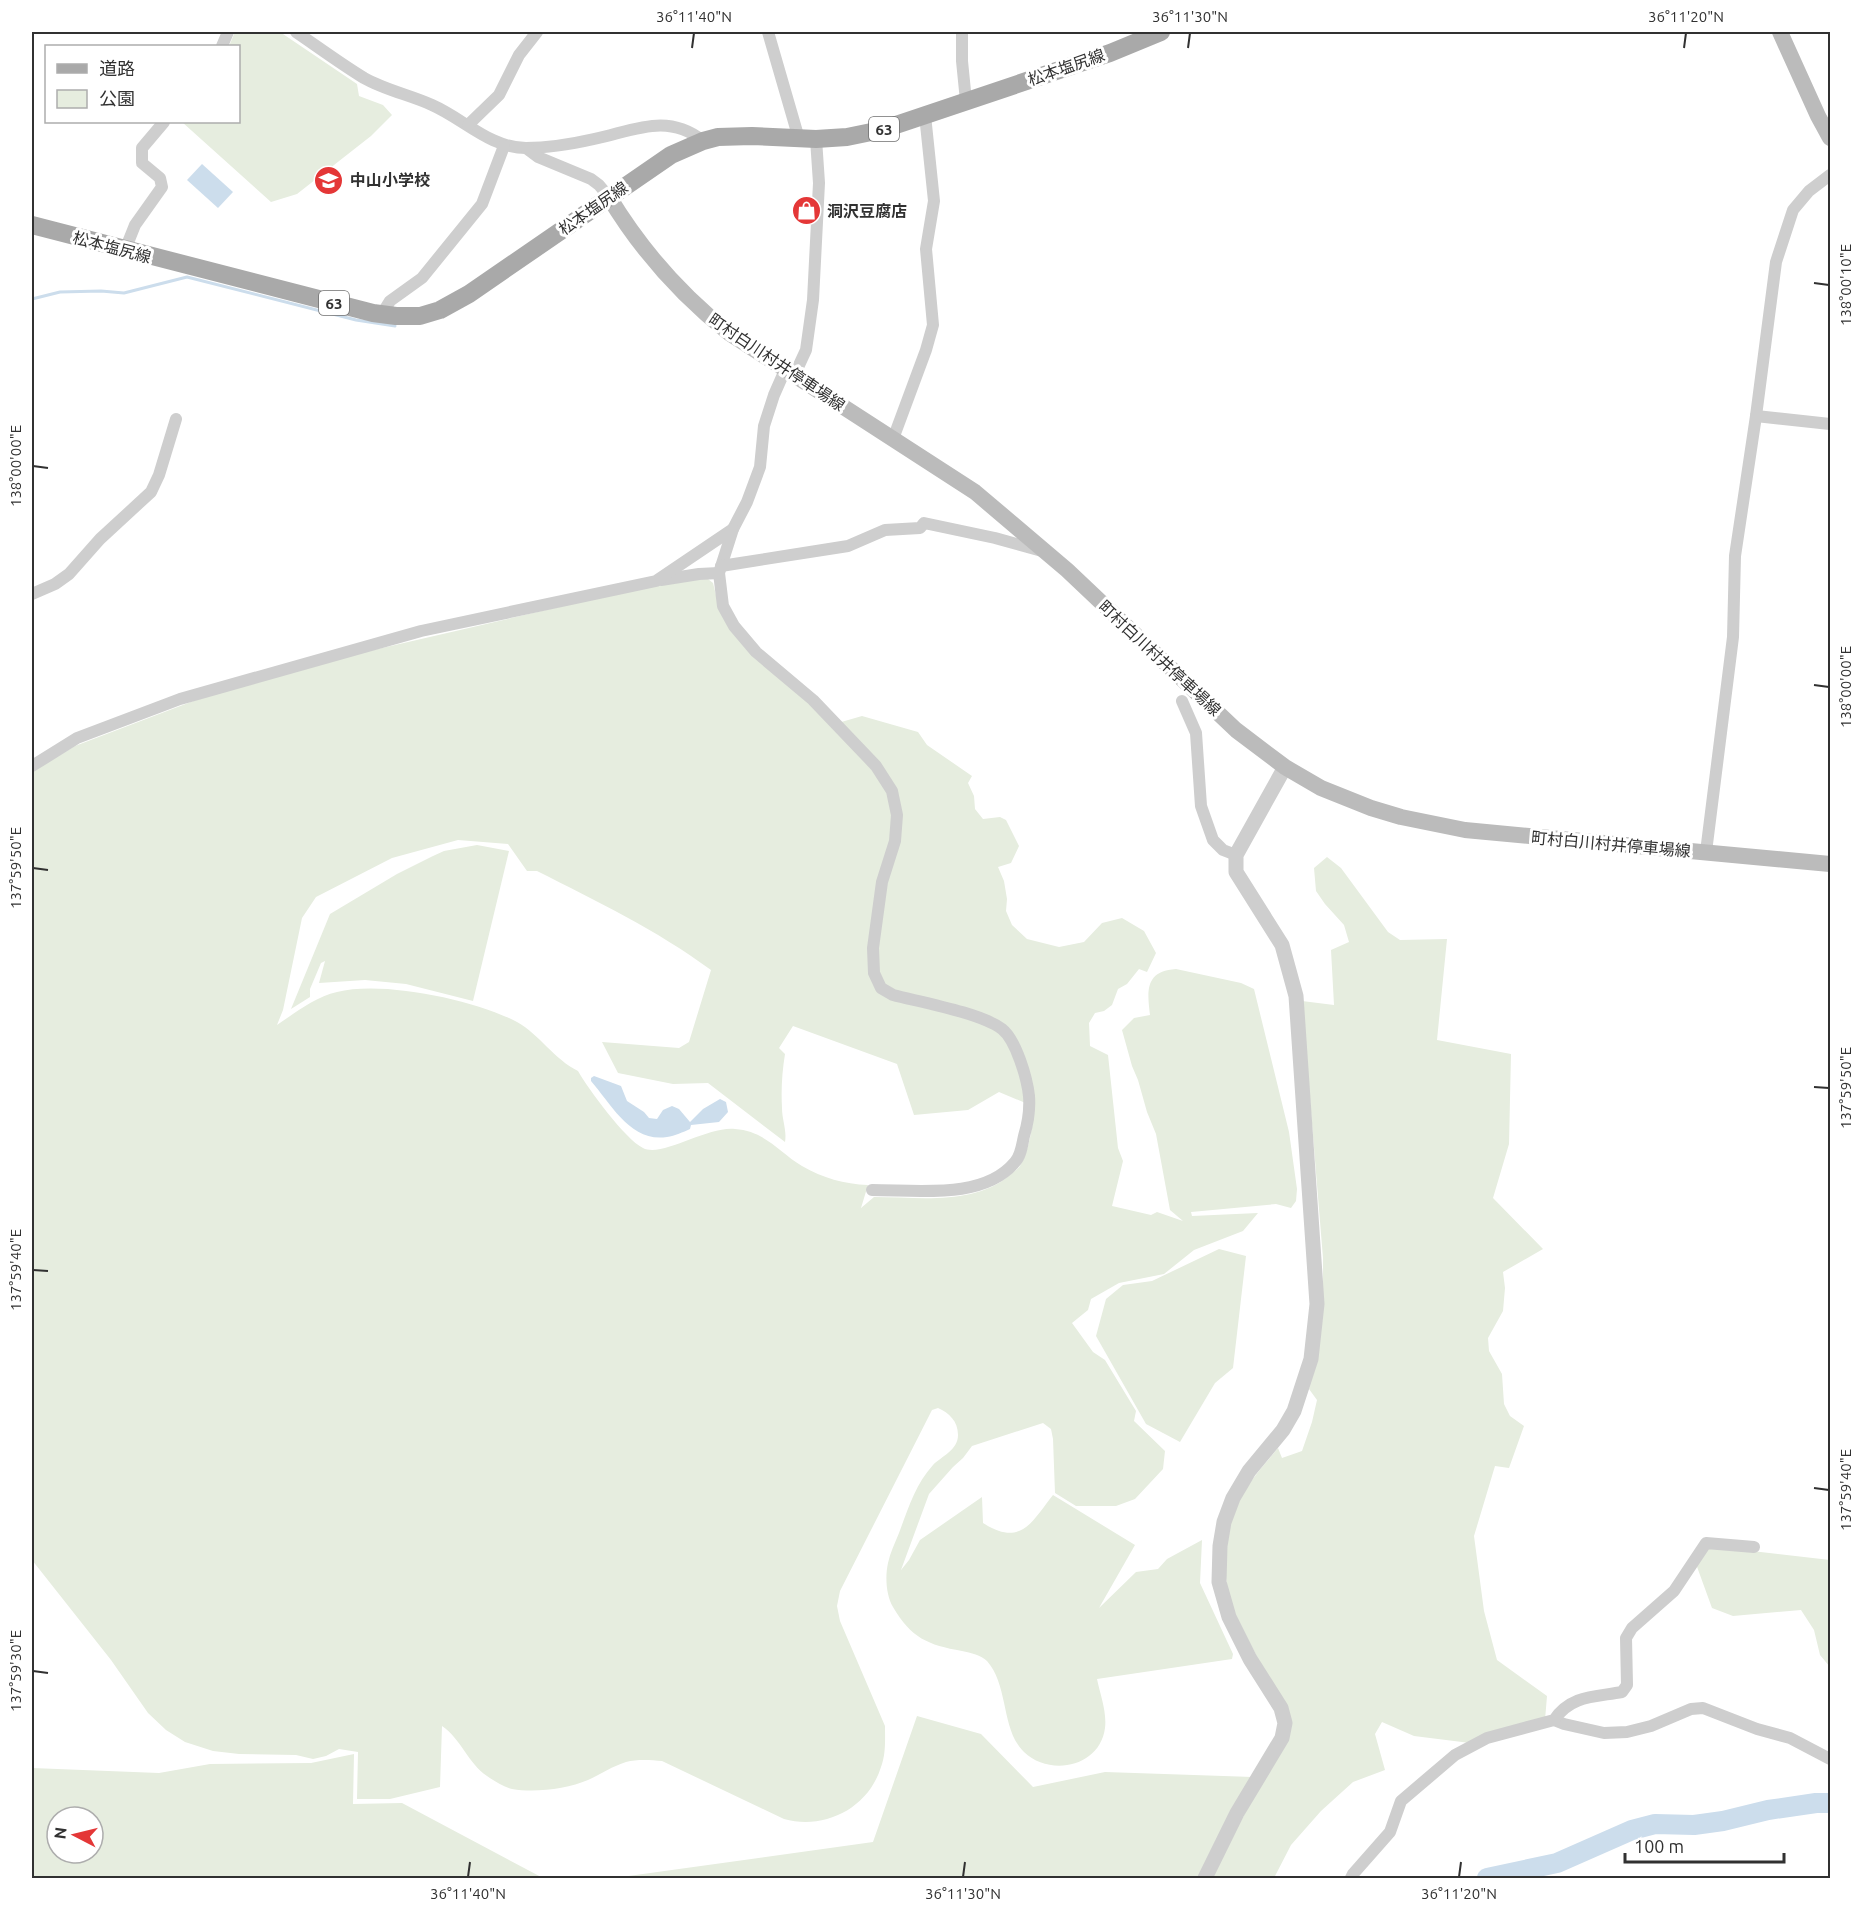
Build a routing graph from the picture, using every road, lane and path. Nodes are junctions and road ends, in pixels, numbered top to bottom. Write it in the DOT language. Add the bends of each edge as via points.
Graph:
graph roads {
  1 [pos="296,32"];
  2 [pos="537,32"];
  3 [pos="768,32"];
  4 [pos="962,32"];
  5 [pos="1161,32"];
  6 [pos="1780,32"];
  7 [pos="1126,39"];
  8 [pos="966,101"];
  9 [pos="925,116"];
  10 [pos="163,123"];
  11 [pos="468,125"];
  12 [pos="1830,138"];
  13 [pos="807,139"];
  14 [pos="703,141"];
  15 [pos="504,146"];
  16 [pos="526,148"];
  17 [pos="1830,175"];
  18 [pos="609,197"];
  19 [pos="32,225"];
  20 [pos="125,250"];
  21 [pos="382,314"];
  22 [pos="790,373"];
  23 [pos="1756,416"];
  24 [pos="176,419"];
  25 [pos="1830,424"];
  26 [pos="894,439"];
  27 [pos="734,529"];
  28 [pos="1046,552"];
  29 [pos="720,570"];
  30 [pos="656,580"];
  31 [pos="32,594"];
  32 [pos="1182,700"];
  33 [pos="32,766"];
  34 [pos="1285,767"];
  35 [pos="1707,852"];
  36 [pos="1236,855"];
  37 [pos="1830,864"];
  38 [pos="872,1190"];
  39 [pos="1754,1547"];
  40 [pos="1554,1720"];
  41 [pos="1830,1759"];
  42 [pos="1205,1878"];
  43 [pos="1351,1878"];
  1 -- 11 [label="street" via="366,79 433,105"];
  2 -- 11 [label="street" via="519,55 499,95"];
  3 -- 13 [label="street"];
  4 -- 8 [label="street"];
  5 -- 7 [label="main road, 松本塩尻線 / 63"];
  6 -- 12 [label="main road"];
  7 -- 8 [label="main road, 松本塩尻線 / 63"];
  8 -- 9 [label="main road, 松本塩尻線 / 63"];
  9 -- 13 [label="main road, 松本塩尻線 / 63" via="858,135"];
  9 -- 26 [label="street" via="934,201 926,249 933,325"];
  10 -- 20 [label="street" via="142,148 142,163 160,178 162,187 135,225"];
  11 -- 15 [label="street"];
  13 -- 14 [label="main road, 松本塩尻線 / 63" via="726,136"];
  13 -- 22 [label="street" via="819,183 813,300 806,350"];
  14 -- 16 [label="street" via="690,131 647,125 595,139"];
  14 -- 18 [label="main road, 松本塩尻線 / 63" via="671,155"];
  15 -- 16 [label="street"];
  15 -- 21 [label="street" via="482,204 422,278 390,301"];
  16 -- 18 [label="street" via="591,179"];
  17 -- 23 [label="street" via="1793,210 1776,262"];
  18 -- 21 [label="main road, 松本塩尻線 / 63" via="440,310 420,316"];
  18 -- 22 [label="main road, 町村白川村井停車場線" via="663,273 699,310"];
  19 -- 20 [label="main road, 松本塩尻線 / 63"];
  20 -- 21 [label="main road, 松本塩尻線 / 63"];
  22 -- 26 [label="main road, 町村白川村井停車場線"];
  22 -- 27 [label="street" via="774,395 764,426 760,467"];
  23 -- 25 [label="street"];
  23 -- 35 [label="street" via="1735,556 1733,637"];
  24 -- 31 [label="street" via="151,492 69,574"];
  26 -- 28 [label="main road, 町村白川村井停車場線" via="975,492"];
  27 -- 29 [label="street"];
  27 -- 30 [label="street"];
  28 -- 29 [label="street" via="924,523 920,528 885,530 848,546"];
  28 -- 34 [label="main road, 町村白川村井停車場線" via="1236,730"];
  29 -- 30 [label="street"];
  29 -- 38 [label="street" via="723,606 734,626 756,652 813,700 876,766 892,791 897,815 895,841 882,882 873,948 874,974 881,987 892,995 979,1017 1003,1029 1018,1053 1027,1080 1028,1124 1022,1145 1017,1161 998,1178 967,1190"];
  30 -- 33 [label="street" via="420,631 180,699 77,738"];
  32 -- 36 [label="street" via="1196,734 1201,806 1213,840"];
  34 -- 35 [label="main road, 町村白川村井停車場線" via="1322,788 1371,808 1437,825"];
  34 -- 36 [label="street"];
  35 -- 37 [label="main road, 町村白川村井停車場線"];
  36 -- 42 [label="street" via="1236,872 1282,945 1296,996 1317,1304 1311,1359 1294,1411 1250,1471 1224,1522 1219,1582 1229,1617 1281,1708 1285,1723 1282,1738 1237,1813"];
  39 -- 40 [label="street" via="1706,1543 1674,1591 1626,1638 1627,1685 1622,1692 1575,1700"];
  40 -- 41 [label="street" via="1604,1733 1627,1732 1703,1708 1790,1738"];
  40 -- 43 [label="street" via="1487,1738 1455,1755 1401,1801 1390,1832"];
}
